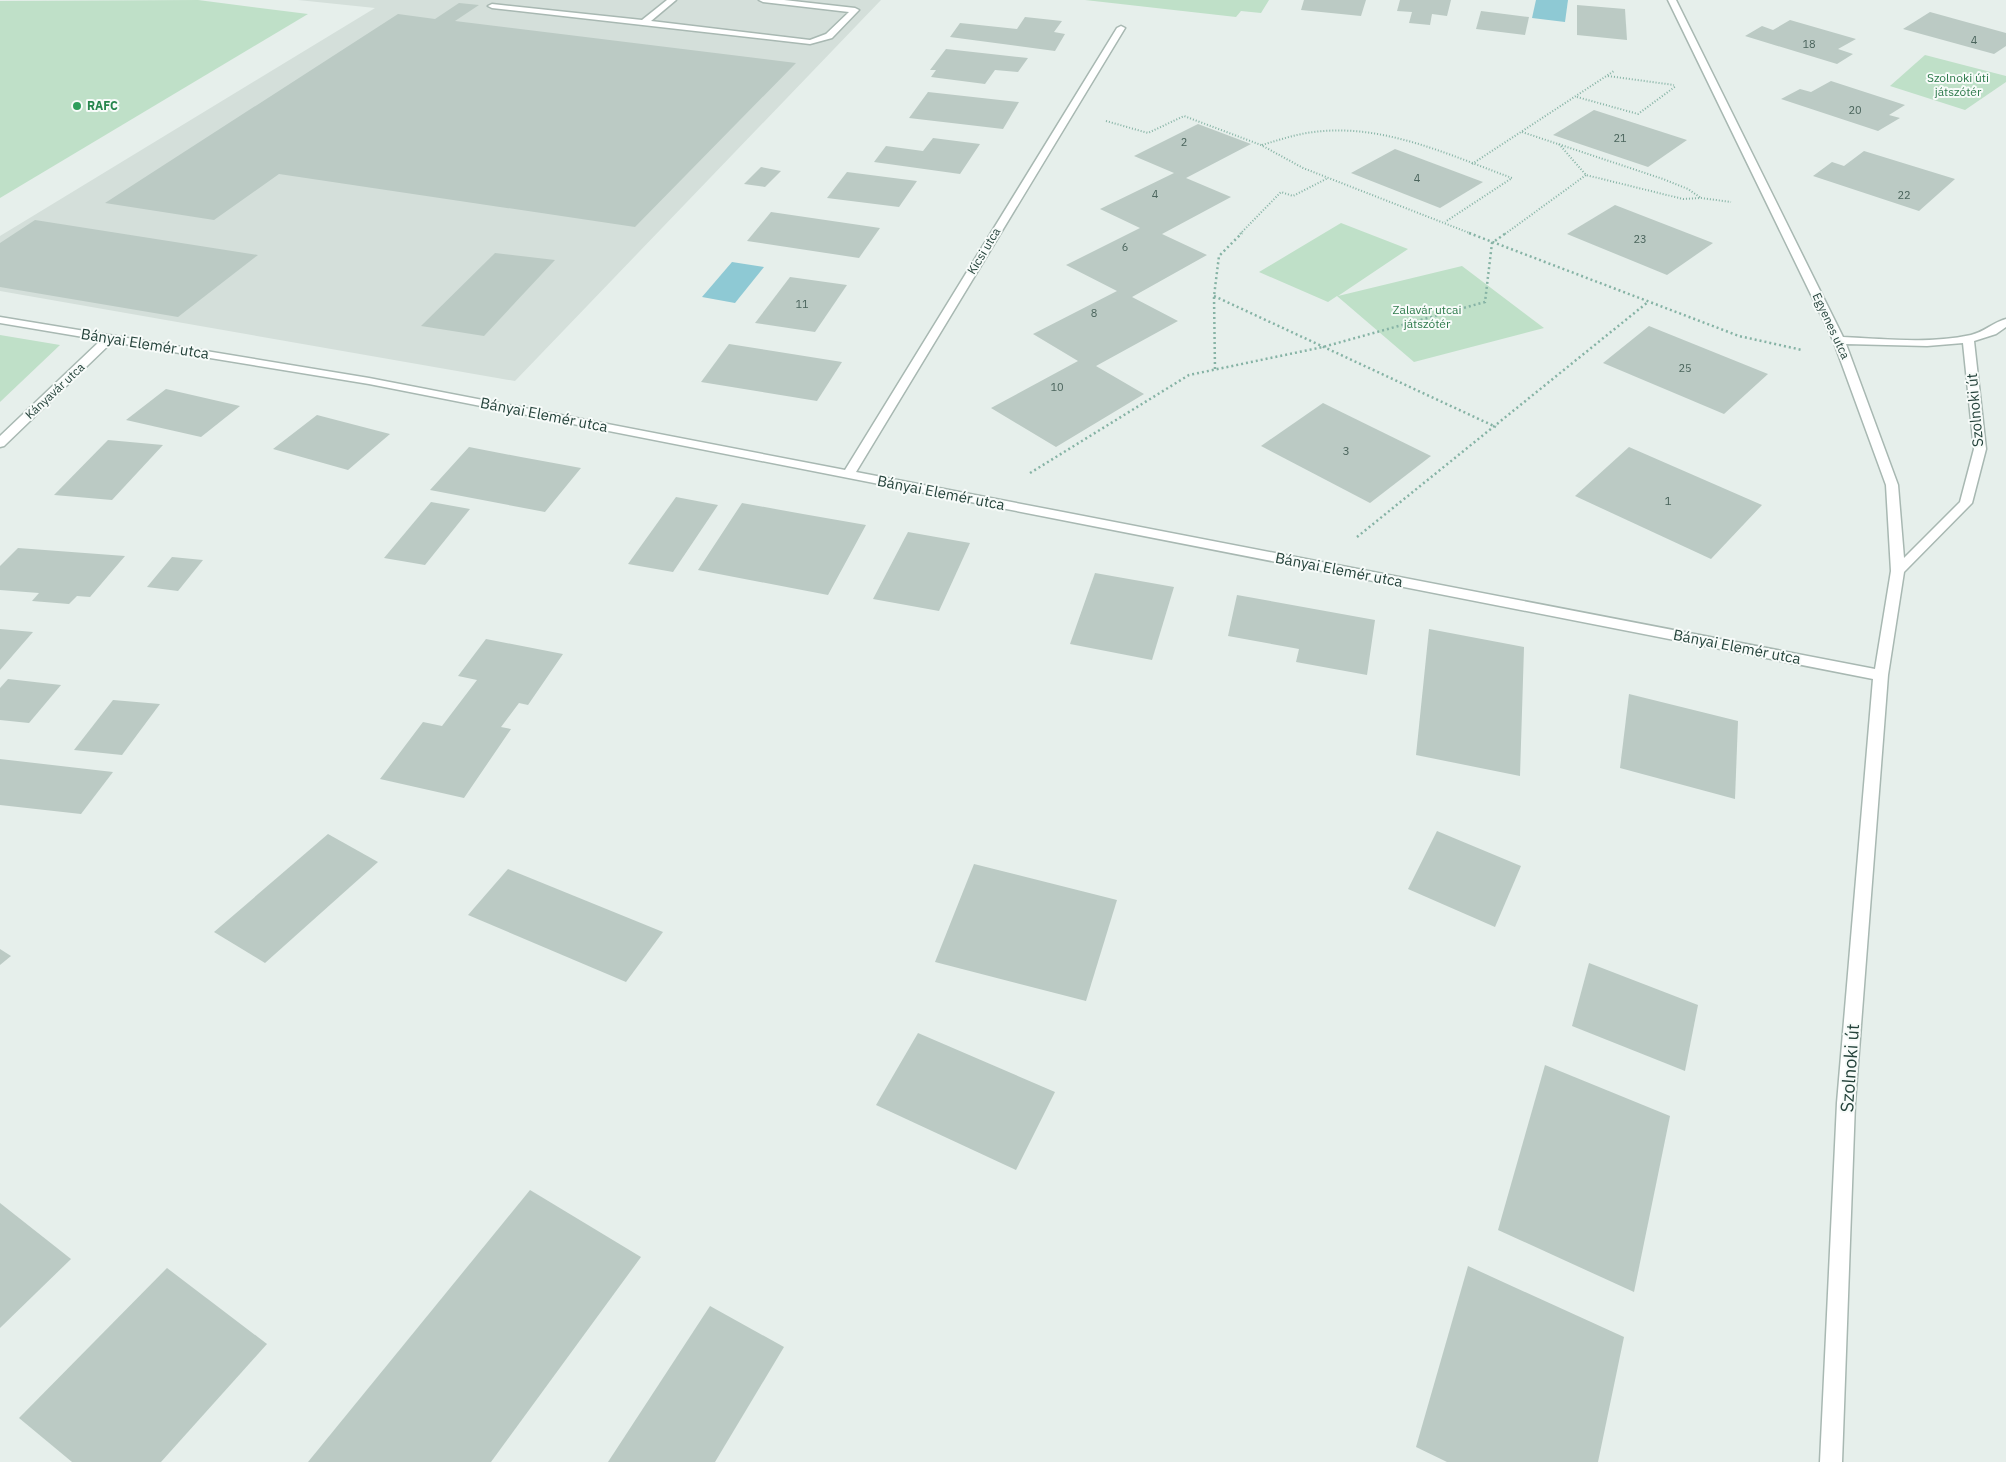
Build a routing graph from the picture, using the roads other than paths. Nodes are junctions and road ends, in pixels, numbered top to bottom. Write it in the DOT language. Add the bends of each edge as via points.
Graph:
graph roads {
  1 [pos="672,0"];
  2 [pos="763,0"];
  3 [pos="1672,0"];
  4 [pos="492,6"];
  5 [pos="644,23"];
  6 [pos="1121,28"];
  7 [pos="0,320"];
  8 [pos="2006,322"];
  9 [pos="110,338"];
  10 [pos="1968,339"];
  11 [pos="1839,340"];
  12 [pos="0,443"];
  13 [pos="848,475"];
  14 [pos="1898,571"];
  15 [pos="1881,675"];
  16 [pos="1831,1462"];
  1 -- 5 [label="street"];
  2 -- 5 [label="street" via="855,10 829,36 810,42"];
  3 -- 11 [label="street, Egyenes utca"];
  4 -- 5 [label="street"];
  6 -- 13 [label="street, Kicsi utca"];
  7 -- 9 [label="street, Bányai Elemér utca"];
  8 -- 10 [label="street" via="1997,331"];
  9 -- 12 [label="street, Kányavár utca"];
  9 -- 13 [label="street, Bányai Elemér utca" via="369,381"];
  10 -- 11 [label="street" via="1936,342"];
  10 -- 14 [label="street, Szolnoki út" via="1980,449 1966,503"];
  11 -- 14 [label="street, Egyenes utca" via="1892,485"];
  13 -- 15 [label="street, Bányai Elemér utca"];
  14 -- 15 [label="street, Egyenes utca"];
  15 -- 16 [label="street, Szolnoki út" via="1846,1103"];
}
